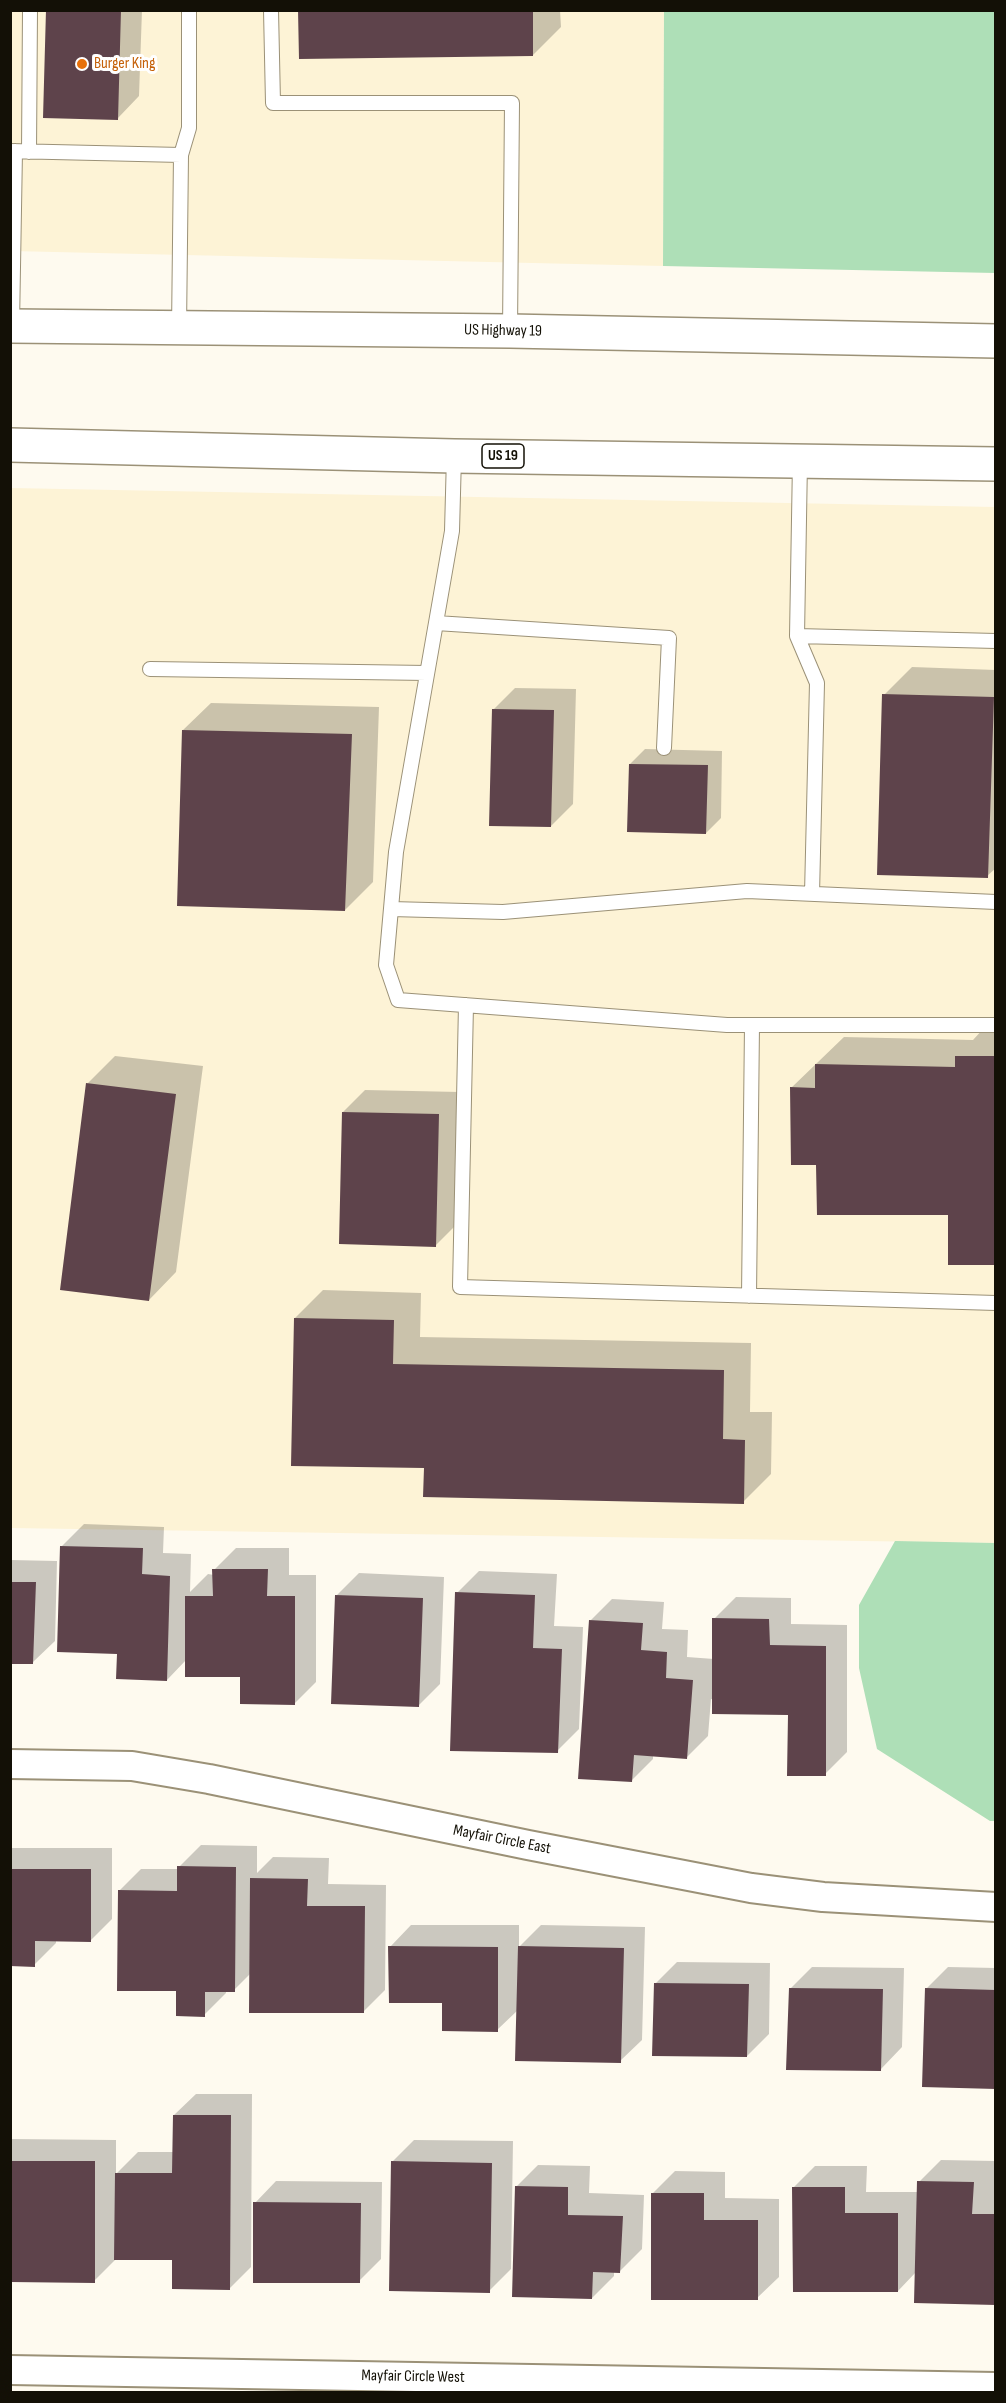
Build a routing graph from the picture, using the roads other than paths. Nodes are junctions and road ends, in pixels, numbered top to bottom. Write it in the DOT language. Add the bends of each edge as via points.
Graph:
graph roads {
  1 [pos="30,10"];
  2 [pos="189,10"];
  3 [pos="271,10"];
  4 [pos="18,151"];
  5 [pos="181,155"];
  6 [pos="11,324"];
  7 [pos="179,329"];
  8 [pos="510,331"];
  9 [pos="996,341"];
  10 [pos="10,445"];
  11 [pos="454,456"];
  12 [pos="800,461"];
  13 [pos="996,464"];
  14 [pos="436,623"];
  15 [pos="797,636"];
  16 [pos="996,641"];
  17 [pos="150,669"];
  18 [pos="427,673"];
  19 [pos="664,748"];
  20 [pos="812,894"];
  21 [pos="996,902"];
  22 [pos="391,909"];
  23 [pos="466,1005"];
  24 [pos="752,1025"];
  25 [pos="996,1025"];
  26 [pos="749,1296"];
  27 [pos="996,1303"];
  28 [pos="10,1764"];
  29 [pos="996,1906"];
  30 [pos="10,2370"];
  31 [pos="996,2387"];
  1 -- 4 [label="lane"];
  2 -- 5 [label="lane" via="189,128"];
  3 -- 8 [label="lane" via="273,103 512,103"];
  4 -- 5 [label="lane"];
  4 -- 6 [label="lane"];
  5 -- 7 [label="lane"];
  6 -- 7 [label="highway, US Highway 19"];
  7 -- 8 [label="highway, US Highway 19"];
  8 -- 9 [label="highway, US Highway 19"];
  10 -- 11 [label="highway, US 19"];
  11 -- 12 [label="highway, US 19"];
  11 -- 14 [label="lane" via="452,531"];
  12 -- 13 [label="highway, US 19"];
  12 -- 15 [label="lane"];
  14 -- 18 [label="lane"];
  14 -- 19 [label="lane" via="669,638"];
  15 -- 16 [label="lane"];
  15 -- 20 [label="lane" via="817,683"];
  17 -- 18 [label="lane"];
  18 -- 22 [label="lane" via="396,852"];
  20 -- 21 [label="lane"];
  20 -- 22 [label="lane" via="747,891 503,912"];
  22 -- 23 [label="lane" via="386,965 398,999"];
  23 -- 24 [label="lane"];
  23 -- 26 [label="lane" via="460,1287"];
  24 -- 25 [label="lane"];
  24 -- 26 [label="lane"];
  26 -- 27 [label="lane"];
  28 -- 29 [label="street, Mayfair Circle East" via="132,1766 751,1888 824,1897"];
  30 -- 31 [label="street, Mayfair Circle West"];
}
